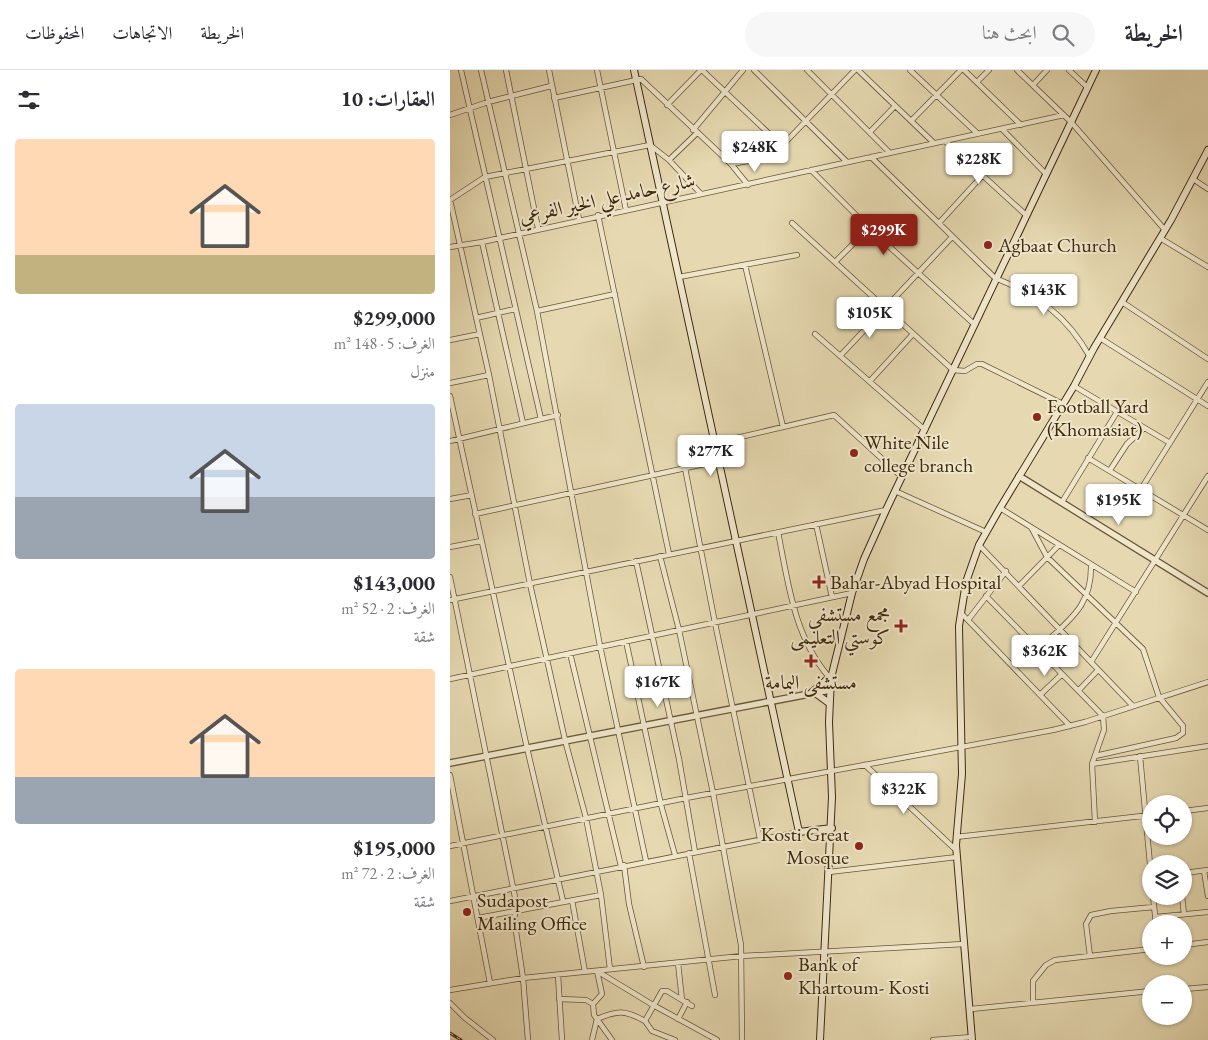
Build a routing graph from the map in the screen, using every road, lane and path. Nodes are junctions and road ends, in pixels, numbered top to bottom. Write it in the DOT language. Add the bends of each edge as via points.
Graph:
graph roads {
  1 [pos="461,70"];
  2 [pos="481,70"];
  3 [pos="506,70"];
  4 [pos="549,70"];
  5 [pos="596,70"];
  6 [pos="702,70"];
  7 [pos="743,70"];
  8 [pos="754,70"];
  9 [pos="807,70"];
  10 [pos="857,70"];
  11 [pos="910,70"];
  12 [pos="963,70"];
  13 [pos="989,70"];
  14 [pos="1017,70"];
  15 [pos="1047,70"];
  16 [pos="1069,70"];
  17 [pos="1096,70"];
  18 [pos="636,73"];
  19 [pos="977,82"];
  20 [pos="1033,85"];
  21 [pos="551,86"];
  22 [pos="1087,87"];
  23 [pos="600,88"];
  24 [pos="726,92"];
  25 [pos="832,95"];
  26 [pos="936,95"];
  27 [pos="511,96"];
  28 [pos="554,98"];
  29 [pos="488,102"];
  30 [pos="667,105"];
  31 [pos="895,106"];
  32 [pos="470,110"];
  33 [pos="450,115"];
  34 [pos="1064,116"];
  35 [pos="806,121"];
  36 [pos="911,122"];
  37 [pos="1071,122"];
  38 [pos="1021,125"];
  39 [pos="1002,129"];
  40 [pos="695,131"];
  41 [pos="870,132"];
  42 [pos="978,134"];
  43 [pos="945,141"];
  44 [pos="934,143"];
  45 [pos="650,145"];
  46 [pos="782,146"];
  47 [pos="1208,150"];
  48 [pos="614,152"];
  49 [pos="890,153"];
  50 [pos="871,157"];
  51 [pos="670,160"];
  52 [pos="568,161"];
  53 [pos="847,162"];
  54 [pos="731,164"];
  55 [pos="526,169"];
  56 [pos="811,170"];
  57 [pos="504,174"];
  58 [pos="1046,174"];
  59 [pos="982,176"];
  60 [pos="485,177"];
  61 [pos="1193,179"];
  62 [pos="748,185"];
  63 [pos="1208,189"];
  64 [pos="701,194"];
  65 [pos="450,200"];
  66 [pos="663,203"];
  67 [pos="626,210"];
  68 [pos="598,215"];
  69 [pos="1026,215"];
  70 [pos="579,219"];
  71 [pos="792,223"];
  72 [pos="939,223"];
  73 [pos="538,228"];
  74 [pos="869,228"];
  75 [pos="1165,230"];
  76 [pos="519,232"];
  77 [pos="499,236"];
  78 [pos="952,237"];
  79 [pos="1160,238"];
  80 [pos="482,242"];
  81 [pos="461,244"];
  82 [pos="450,247"];
  83 [pos="798,255"];
  84 [pos="835,262"];
  85 [pos="745,265"];
  86 [pos="1208,267"];
  87 [pos="917,273"];
  88 [pos="680,278"];
  89 [pos="995,278"];
  90 [pos="615,294"];
  91 [pos="1122,302"];
  92 [pos="885,308"];
  93 [pos="515,309"];
  94 [pos="537,312"];
  95 [pos="497,313"];
  96 [pos="476,318"];
  97 [pos="974,324"];
  98 [pos="480,334"];
  99 [pos="816,334"];
  100 [pos="913,334"];
  101 [pos="1100,338"];
  102 [pos="450,340"];
  103 [pos="840,356"];
  104 [pos="1090,357"];
  105 [pos="1208,359"];
  106 [pos="953,370"];
  107 [pos="489,375"];
  108 [pos="870,381"];
  109 [pos="1208,382"];
  110 [pos="450,383"];
  111 [pos="1074,386"];
  112 [pos="450,396"];
  113 [pos="1197,399"];
  114 [pos="1063,404"];
  115 [pos="1208,406"];
  116 [pos="452,409"];
  117 [pos="1117,412"];
  118 [pos="558,415"];
  119 [pos="541,419"];
  120 [pos="523,423"];
  121 [pos="783,427"];
  122 [pos="1144,428"];
  123 [pos="499,429"];
  124 [pos="925,430"];
  125 [pos="460,439"];
  126 [pos="450,441"];
  127 [pos="715,443"];
  128 [pos="1170,443"];
  129 [pos="1088,458"];
  130 [pos="718,461"];
  131 [pos="685,468"];
  132 [pos="1110,470"];
  133 [pos="654,475"];
  134 [pos="1019,476"];
  135 [pos="1208,476"];
  136 [pos="902,477"];
  137 [pos="1206,483"];
  138 [pos="1141,489"];
  139 [pos="895,491"];
  140 [pos="573,493"];
  141 [pos="472,495"];
  142 [pos="450,499"];
  143 [pos="1062,502"];
  144 [pos="516,506"];
  145 [pos="1000,508"];
  146 [pos="886,510"];
  147 [pos="476,514"];
  148 [pos="1184,515"];
  149 [pos="816,524"];
  150 [pos="1031,527"];
  151 [pos="1208,530"];
  152 [pos="778,532"];
  153 [pos="986,532"];
  154 [pos="735,540"];
  155 [pos="481,541"];
  156 [pos="979,545"];
  157 [pos="1059,545"];
  158 [pos="450,547"];
  159 [pos="700,548"];
  160 [pos="669,554"];
  161 [pos="660,556"];
  162 [pos="1047,558"];
  163 [pos="636,561"];
  164 [pos="1155,561"];
  165 [pos="1092,565"];
  166 [pos="1006,571"];
  167 [pos="588,572"];
  168 [pos="450,577"];
  169 [pos="530,584"];
  170 [pos="1019,586"];
  171 [pos="492,591"];
  172 [pos="1136,592"];
  173 [pos="852,593"];
  174 [pos="1208,593"];
  175 [pos="986,596"];
  176 [pos="832,597"];
  177 [pos="1087,598"];
  178 [pos="452,600"];
  179 [pos="793,606"];
  180 [pos="960,612"];
  181 [pos="752,615"];
  182 [pos="968,620"];
  183 [pos="715,623"];
  184 [pos="1115,624"];
  185 [pos="679,630"];
  186 [pos="1059,630"];
  187 [pos="651,636"];
  188 [pos="626,641"];
  189 [pos="600,646"];
  190 [pos="1039,649"];
  191 [pos="570,653"];
  192 [pos="547,658"];
  193 [pos="1091,662"];
  194 [pos="508,666"];
  195 [pos="1098,670"];
  196 [pos="1062,674"];
  197 [pos="468,675"];
  198 [pos="830,676"];
  199 [pos="450,679"];
  200 [pos="1208,682"];
  201 [pos="830,690"];
  202 [pos="1079,690"];
  203 [pos="812,693"];
  204 [pos="1041,694"];
  205 [pos="1159,698"];
  206 [pos="770,701"];
  207 [pos="829,703"];
  208 [pos="1134,706"];
  209 [pos="732,709"];
  210 [pos="696,715"];
  211 [pos="1103,716"];
  212 [pos="670,720"];
  213 [pos="645,725"];
  214 [pos="1070,726"];
  215 [pos="618,730"];
  216 [pos="590,735"];
  217 [pos="565,740"];
  218 [pos="1208,746"];
  219 [pos="962,747"];
  220 [pos="526,748"];
  221 [pos="485,756"];
  222 [pos="1095,756"];
  223 [pos="1140,756"];
  224 [pos="450,763"];
  225 [pos="1092,764"];
  226 [pos="865,765"];
  227 [pos="833,772"];
  228 [pos="450,775"];
  229 [pos="788,780"];
  230 [pos="750,788"];
  231 [pos="713,793"];
  232 [pos="1146,795"];
  233 [pos="686,798"];
  234 [pos="661,805"];
  235 [pos="1208,808"];
  236 [pos="635,809"];
  237 [pos="1192,810"];
  238 [pos="609,814"];
  239 [pos="1142,816"];
  240 [pos="586,818"];
  241 [pos="1095,822"];
  242 [pos="544,827"];
  243 [pos="832,828"];
  244 [pos="799,832"];
  245 [pos="502,836"];
  246 [pos="956,837"];
  247 [pos="760,839"];
  248 [pos="464,844"];
  249 [pos="450,846"];
  250 [pos="721,846"];
  251 [pos="695,852"];
  252 [pos="957,853"];
  253 [pos="689,854"];
  254 [pos="675,855"];
  255 [pos="646,861"];
  256 [pos="622,866"];
  257 [pos="1206,870"];
  258 [pos="597,872"];
  259 [pos="829,872"];
  260 [pos="1192,873"];
  261 [pos="558,880"];
  262 [pos="513,888"];
  263 [pos="601,895"];
  264 [pos="474,896"];
  265 [pos="1208,896"];
  266 [pos="572,900"];
  267 [pos="450,901"];
  268 [pos="563,901"];
  269 [pos="1183,905"];
  270 [pos="1154,907"];
  271 [pos="515,911"];
  272 [pos="1208,912"];
  273 [pos="1184,914"];
  274 [pos="1156,915"];
  275 [pos="1175,915"];
  276 [pos="478,918"];
  277 [pos="1208,942"];
  278 [pos="964,944"];
  279 [pos="1192,944"];
  280 [pos="1142,950"];
  281 [pos="823,952"];
  282 [pos="742,956"];
  283 [pos="1090,956"];
  284 [pos="708,960"];
  285 [pos="678,963"];
  286 [pos="644,967"];
  287 [pos="610,969"];
  288 [pos="597,971"];
  289 [pos="584,972"];
  290 [pos="558,975"];
  291 [pos="523,978"];
  292 [pos="490,983"];
  293 [pos="1208,987"];
  294 [pos="1192,988"];
  295 [pos="450,990"];
  296 [pos="1142,992"];
  297 [pos="715,995"];
  298 [pos="560,999"];
  299 [pos="684,1001"];
  300 [pos="450,1003"];
  301 [pos="1033,1003"];
  302 [pos="593,1004"];
  303 [pos="653,1005"];
  304 [pos="692,1006"];
  305 [pos="970,1008"];
  306 [pos="597,1019"];
  307 [pos="678,1019"];
  308 [pos="645,1021"];
  309 [pos="706,1034"];
  310 [pos="972,1039"];
  311 [pos="493,1040"];
  312 [pos="528,1040"];
  313 [pos="562,1040"];
  314 [pos="592,1040"];
  315 [pos="612,1040"];
  316 [pos="675,1040"];
  317 [pos="703,1040"];
  318 [pos="717,1040"];
  319 [pos="742,1040"];
  320 [pos="820,1040"];
  321 [pos="933,1040"];
  1 -- 32 [label="street"];
  2 -- 29 [label="street"];
  3 -- 27 [label="street"];
  4 -- 21 [label="street"];
  5 -- 23 [label="street"];
  6 -- 24 [label="street"];
  6 -- 30 [label="street"];
  7 -- 24 [label="street"];
  8 -- 35 [label="street"];
  9 -- 25 [label="street"];
  10 -- 25 [label="street"];
  10 -- 31 [label="street"];
  11 -- 26 [label="street"];
  12 -- 19 [label="street"];
  12 -- 26 [label="street"];
  13 -- 19 [label="street"];
  14 -- 20 [label="street"];
  15 -- 20 [label="street"];
  16 -- 22 [label="street"];
  17 -- 22 [label="main road"];
  18 -- 23 [label="street"];
  18 -- 30 [label="street"];
  18 -- 45 [label="main road"];
  19 -- 38 [label="street"];
  20 -- 34 [label="street"];
  21 -- 27 [label="street"];
  21 -- 28 [label="street"];
  22 -- 37 [label="main road"];
  23 -- 28 [label="street"];
  23 -- 48 [label="street"];
  24 -- 40 [label="street"];
  24 -- 46 [label="street"];
  25 -- 35 [label="street"];
  25 -- 41 [label="street"];
  26 -- 36 [label="street"];
  26 -- 42 [label="street"];
  27 -- 29 [label="street"];
  27 -- 55 [label="street"];
  28 -- 52 [label="street"];
  29 -- 32 [label="street"];
  29 -- 57 [label="street"];
  30 -- 40 [label="street"];
  31 -- 36 [label="street"];
  31 -- 41 [label="street"];
  32 -- 33 [label="street"];
  32 -- 60 [label="street"];
  34 -- 37 [label="street"];
  34 -- 38 [label="street, شارع حامد علي الخير الفرعي"];
  35 -- 46 [label="street"];
  35 -- 53 [label="street"];
  36 -- 44 [label="street"];
  37 -- 58 [label="main road"];
  37 -- 75 [label="street"];
  38 -- 39 [label="street, شارع حامد علي الخير الفرعي"];
  39 -- 42 [label="street, شارع حامد علي الخير الفرعي"];
  39 -- 58 [label="street"];
  40 -- 51 [label="street"];
  40 -- 54 [label="street"];
  41 -- 49 [label="street"];
  42 -- 43 [label="street, شارع حامد علي الخير الفرعي"];
  43 -- 44 [label="street, شارع حامد علي الخير الفرعي"];
  43 -- 59 [label="street"];
  44 -- 49 [label="street, شارع حامد علي الخير الفرعي"];
  45 -- 48 [label="street"];
  45 -- 51 [label="street"];
  45 -- 66 [label="main road"];
  46 -- 54 [label="street" via="776,154"];
  47 -- 61 [label="main road"];
  48 -- 52 [label="street"];
  48 -- 67 [label="street"];
  49 -- 50 [label="street, شارع حامد علي الخير الفرعي"];
  50 -- 53 [label="street, شارع حامد علي الخير الفرعي"];
  50 -- 72 [label="street"];
  51 -- 64 [label="street"];
  52 -- 55 [label="street"];
  52 -- 70 [label="street"];
  53 -- 56 [label="street, شارع حامد علي الخير الفرعي"];
  54 -- 62 [label="street"];
  55 -- 57 [label="street"];
  55 -- 73 [label="street"];
  56 -- 62 [label="street, شارع حامد علي الخير الفرعي"];
  56 -- 74 [label="street"];
  57 -- 60 [label="street"];
  57 -- 76 [label="street"];
  58 -- 69 [label="main road"];
  59 -- 69 [label="street"];
  59 -- 72 [label="street"];
  60 -- 65 [label="street"];
  60 -- 77 [label="street"];
  61 -- 63 [label="street"];
  61 -- 75 [label="main road"];
  62 -- 64 [label="street, شارع حامد علي الخير الفرعي"];
  64 -- 66 [label="street, شارع حامد علي الخير الفرعي"];
  65 -- 81 [label="street"];
  66 -- 67 [label="street, شارع حامد علي الخير الفرعي"];
  66 -- 88 [label="main road"];
  67 -- 68 [label="street, شارع حامد علي الخير الفرعي"];
  68 -- 70 [label="street, شارع حامد علي الخير الفرعي"];
  68 -- 90 [label="street"];
  69 -- 89 [label="main road"];
  70 -- 73 [label="street, شارع حامد علي الخير الفرعي"];
  71 -- 84 [label="street"];
  72 -- 78 [label="street"];
  73 -- 76 [label="street, شارع حامد علي الخير الفرعي"];
  74 -- 84 [label="street"];
  74 -- 87 [label="street"];
  75 -- 79 [label="main road"];
  76 -- 77 [label="street, شارع حامد علي الخير الفرعي"];
  76 -- 94 [label="street"];
  77 -- 80 [label="street, شارع حامد علي الخير الفرعي"];
  77 -- 93 [label="street"];
  78 -- 87 [label="street"];
  78 -- 89 [label="street"];
  79 -- 86 [label="street"];
  79 -- 91 [label="main road"];
  80 -- 81 [label="street, شارع حامد علي الخير الفرعي"];
  80 -- 95 [label="street"];
  81 -- 82 [label="street, شارع حامد علي الخير الفرعي"];
  81 -- 96 [label="street"];
  83 -- 85 [label="street"];
  84 -- 92 [label="street"];
  85 -- 88 [label="street"];
  85 -- 121 [label="street"];
  87 -- 92 [label="street"];
  87 -- 97 [label="street"];
  88 -- 127 [label="main road"];
  89 -- 97 [label="main road"];
  89 -- 104 [label="street" via="1044,302 1081,341"];
  90 -- 94 [label="street"];
  90 -- 133 [label="street"];
  91 -- 101 [label="main road"];
  91 -- 105 [label="street"];
  92 -- 100 [label="street"];
  92 -- 103 [label="street"];
  93 -- 95 [label="street"];
  93 -- 119 [label="street"];
  94 -- 118 [label="street"];
  95 -- 96 [label="street"];
  95 -- 120 [label="street"];
  96 -- 98 [label="street"];
  97 -- 106 [label="main road"];
  98 -- 102 [label="street"];
  98 -- 107 [label="street"];
  99 -- 103 [label="street"];
  100 -- 106 [label="street"];
  100 -- 108 [label="street"];
  101 -- 104 [label="main road"];
  101 -- 113 [label="street"];
  103 -- 108 [label="street"];
  104 -- 111 [label="main road"];
  106 -- 114 [label="street" via="965,371 982,364"];
  106 -- 124 [label="main road"];
  107 -- 110 [label="street"];
  107 -- 123 [label="street"];
  108 -- 124 [label="street"];
  109 -- 113 [label="street"];
  111 -- 114 [label="main road"];
  111 -- 117 [label="street"];
  112 -- 116 [label="street"];
  113 -- 115 [label="street"];
  113 -- 128 [label="street"];
  114 -- 134 [label="main road"];
  116 -- 125 [label="street"];
  117 -- 122 [label="street"];
  117 -- 129 [label="street"];
  118 -- 119 [label="street"];
  118 -- 140 [label="street"];
  119 -- 120 [label="street"];
  120 -- 123 [label="street"];
  121 -- 127 [label="street"];
  121 -- 136 [label="street" via="834,415"];
  122 -- 128 [label="street"];
  122 -- 132 [label="street"];
  123 -- 125 [label="street"];
  123 -- 144 [label="street"];
  124 -- 136 [label="main road"];
  125 -- 126 [label="street"];
  125 -- 141 [label="street"];
  127 -- 130 [label="main road"];
  128 -- 138 [label="street"];
  129 -- 132 [label="street"];
  129 -- 143 [label="street"];
  130 -- 131 [label="street"];
  130 -- 154 [label="main road"];
  131 -- 133 [label="street"];
  131 -- 159 [label="street"];
  132 -- 138 [label="street"];
  133 -- 140 [label="street"];
  133 -- 160 [label="street"];
  134 -- 143 [label="street"];
  134 -- 145 [label="main road"];
  135 -- 137 [label="street"];
  136 -- 139 [label="main road"];
  137 -- 148 [label="street"];
  138 -- 148 [label="street"];
  139 -- 146 [label="main road"];
  139 -- 153 [label="street"];
  140 -- 144 [label="street"];
  140 -- 167 [label="street"];
  141 -- 142 [label="street"];
  141 -- 147 [label="street"];
  143 -- 164 [label="street"];
  144 -- 147 [label="street"];
  144 -- 169 [label="street"];
  145 -- 150 [label="street"];
  145 -- 153 [label="main road"];
  146 -- 149 [label="street"];
  146 -- 173 [label="main road"];
  147 -- 155 [label="street"];
  148 -- 151 [label="street"];
  148 -- 164 [label="street"];
  149 -- 152 [label="street"];
  149 -- 176 [label="street"];
  150 -- 157 [label="street"];
  150 -- 162 [label="street"];
  152 -- 154 [label="street"];
  152 -- 179 [label="street"];
  153 -- 156 [label="main road"];
  154 -- 159 [label="street"];
  154 -- 181 [label="main road"];
  155 -- 158 [label="street"];
  155 -- 171 [label="street"];
  156 -- 166 [label="street"];
  156 -- 180 [label="main road"];
  157 -- 162 [label="street"];
  157 -- 165 [label="street"];
  159 -- 160 [label="street"];
  159 -- 183 [label="street"];
  160 -- 161 [label="street"];
  161 -- 163 [label="street"];
  161 -- 185 [label="street"];
  162 -- 170 [label="street"];
  162 -- 177 [label="street"];
  163 -- 167 [label="street"];
  163 -- 187 [label="street"];
  164 -- 172 [label="street"];
  164 -- 174 [label="street"];
  165 -- 172 [label="street"];
  165 -- 177 [label="street"];
  166 -- 170 [label="street"];
  166 -- 175 [label="street"];
  167 -- 169 [label="street"];
  167 -- 189 [label="street"];
  168 -- 178 [label="street"];
  169 -- 171 [label="street"];
  169 -- 192 [label="street"];
  170 -- 186 [label="street"];
  171 -- 178 [label="street"];
  171 -- 194 [label="street"];
  172 -- 184 [label="street"];
  173 -- 176 [label="street"];
  173 -- 198 [label="main road"];
  175 -- 182 [label="street"];
  175 -- 190 [label="street"];
  176 -- 179 [label="street"];
  177 -- 184 [label="street"];
  177 -- 186 [label="street"];
  178 -- 197 [label="street"];
  179 -- 181 [label="street"];
  179 -- 198 [label="street" via="806,641"];
  180 -- 182 [label="street"];
  180 -- 219 [label="main road"];
  181 -- 183 [label="street"];
  181 -- 206 [label="main road"];
  182 -- 204 [label="street"];
  183 -- 185 [label="street"];
  183 -- 209 [label="street"];
  184 -- 193 [label="street"];
  184 -- 205 [label="street" via="1143,648"];
  185 -- 187 [label="street"];
  185 -- 210 [label="street"];
  186 -- 190 [label="street"];
  186 -- 193 [label="street"];
  187 -- 188 [label="street"];
  187 -- 212 [label="street"];
  188 -- 189 [label="street"];
  188 -- 213 [label="street"];
  189 -- 191 [label="street"];
  189 -- 215 [label="street"];
  190 -- 196 [label="street"];
  191 -- 192 [label="street"];
  191 -- 216 [label="street"];
  192 -- 194 [label="street"];
  192 -- 217 [label="street"];
  193 -- 195 [label="street"];
  194 -- 197 [label="street"];
  194 -- 220 [label="street"];
  195 -- 202 [label="street"];
  195 -- 208 [label="street"];
  196 -- 202 [label="street"];
  196 -- 204 [label="street"];
  197 -- 199 [label="street"];
  197 -- 221 [label="street"];
  198 -- 201 [label="main road"];
  198 -- 203 [label="main road"];
  200 -- 205 [label="street"];
  201 -- 203 [label="street"];
  201 -- 207 [label="main road"];
  202 -- 211 [label="street"];
  203 -- 206 [label="street"];
  203 -- 207 [label="main road"];
  204 -- 214 [label="street"];
  205 -- 208 [label="street"];
  205 -- 222 [label="street" via="1182,726 1180,736"];
  206 -- 209 [label="street"];
  206 -- 229 [label="main road"];
  207 -- 227 [label="main road"];
  208 -- 211 [label="street"];
  209 -- 210 [label="street"];
  209 -- 230 [label="street"];
  210 -- 212 [label="street"];
  210 -- 231 [label="street"];
  211 -- 214 [label="street"];
  211 -- 222 [label="street" via="1104,730"];
  212 -- 213 [label="street"];
  212 -- 233 [label="street"];
  213 -- 215 [label="street"];
  213 -- 234 [label="street"];
  214 -- 219 [label="street"];
  215 -- 216 [label="street"];
  215 -- 236 [label="street"];
  216 -- 217 [label="street"];
  216 -- 238 [label="street"];
  217 -- 220 [label="street"];
  217 -- 240 [label="street"];
  218 -- 223 [label="street"];
  219 -- 226 [label="street"];
  219 -- 246 [label="main road"];
  220 -- 221 [label="street"];
  220 -- 242 [label="street"];
  221 -- 224 [label="street"];
  221 -- 245 [label="street"];
  222 -- 225 [label="street"];
  223 -- 225 [label="street"];
  223 -- 232 [label="street"];
  225 -- 241 [label="street"];
  226 -- 227 [label="street"];
  226 -- 252 [label="street"];
  227 -- 229 [label="street"];
  227 -- 243 [label="main road"];
  228 -- 248 [label="street"];
  229 -- 230 [label="street"];
  229 -- 244 [label="main road"];
  230 -- 231 [label="street"];
  230 -- 247 [label="street"];
  231 -- 233 [label="street"];
  231 -- 250 [label="street"];
  233 -- 234 [label="street"];
  233 -- 251 [label="street"];
  234 -- 236 [label="street"];
  234 -- 254 [label="street"];
  235 -- 237 [label="street"];
  236 -- 238 [label="street"];
  236 -- 255 [label="street"];
  238 -- 240 [label="street"];
  238 -- 256 [label="street"];
  239 -- 241 [label="street"];
  240 -- 242 [label="street"];
  240 -- 258 [label="street"];
  241 -- 246 [label="street"];
  242 -- 245 [label="street"];
  242 -- 261 [label="street"];
  243 -- 244 [label="main road"];
  243 -- 259 [label="main road"];
  244 -- 247 [label="street"];
  245 -- 248 [label="street"];
  245 -- 262 [label="street"];
  246 -- 252 [label="main road"];
  247 -- 250 [label="street"];
  248 -- 249 [label="street"];
  248 -- 264 [label="street"];
  250 -- 251 [label="street"];
  250 -- 282 [label="street"];
  251 -- 253 [label="street"];
  252 -- 259 [label="street"];
  252 -- 278 [label="main road"];
  253 -- 254 [label="street"];
  253 -- 284 [label="street"];
  254 -- 255 [label="street"];
  255 -- 256 [label="street"];
  256 -- 258 [label="street"];
  256 -- 286 [label="street"];
  257 -- 260 [label="street"];
  257 -- 265 [label="street"];
  258 -- 261 [label="street"];
  258 -- 263 [label="street"];
  259 -- 281 [label="main road"];
  261 -- 262 [label="street"];
  261 -- 268 [label="street"];
  262 -- 264 [label="street"];
  262 -- 271 [label="street"];
  263 -- 266 [label="street"];
  263 -- 287 [label="street"];
  264 -- 267 [label="street"];
  264 -- 276 [label="street"];
  266 -- 268 [label="street"];
  266 -- 289 [label="street"];
  268 -- 271 [label="street"];
  269 -- 273 [label="street"];
  270 -- 274 [label="street"];
  270 -- 283 [label="street" via="1091,915 1086,924"];
  271 -- 276 [label="street"];
  271 -- 291 [label="street"];
  272 -- 273 [label="street"];
  273 -- 275 [label="street"];
  276 -- 292 [label="street"];
  277 -- 279 [label="street"];
  278 -- 281 [label="street"];
  278 -- 305 [label="main road"];
  280 -- 283 [label="street"];
  281 -- 282 [label="street"];
  281 -- 320 [label="main road"];
  282 -- 284 [label="street"];
  282 -- 319 [label="street"];
  283 -- 301 [label="street" via="1055,960 1046,966 1033,981"];
  284 -- 285 [label="street"];
  284 -- 297 [label="street"];
  285 -- 286 [label="street"];
  285 -- 299 [label="street"];
  286 -- 287 [label="street"];
  287 -- 288 [label="street"];
  288 -- 289 [label="street"];
  288 -- 302 [label="street" via="602,994"];
  288 -- 303 [label="street"];
  289 -- 290 [label="street"];
  290 -- 291 [label="street"];
  290 -- 298 [label="street"];
  291 -- 292 [label="street"];
  291 -- 312 [label="street"];
  292 -- 295 [label="street"];
  293 -- 294 [label="street"];
  296 -- 301 [label="street"];
  298 -- 302 [label="street" via="586,1000"];
  298 -- 313 [label="street"];
  299 -- 303 [label="street" via="662,991"];
  299 -- 304 [label="street"];
  299 -- 307 [label="street"];
  300 -- 311 [label="street"];
  301 -- 305 [label="street"];
  302 -- 306 [label="street"];
  303 -- 307 [label="street"];
  303 -- 308 [label="street"];
  305 -- 310 [label="main road"];
  306 -- 308 [label="street" via="615,1012 630,1013"];
  306 -- 314 [label="street"];
  306 -- 315 [label="street"];
  307 -- 309 [label="street"];
  308 -- 316 [label="street" via="652,1031"];
  309 -- 317 [label="street"];
  309 -- 318 [label="street"];
  310 -- 321 [label="street"];
}
